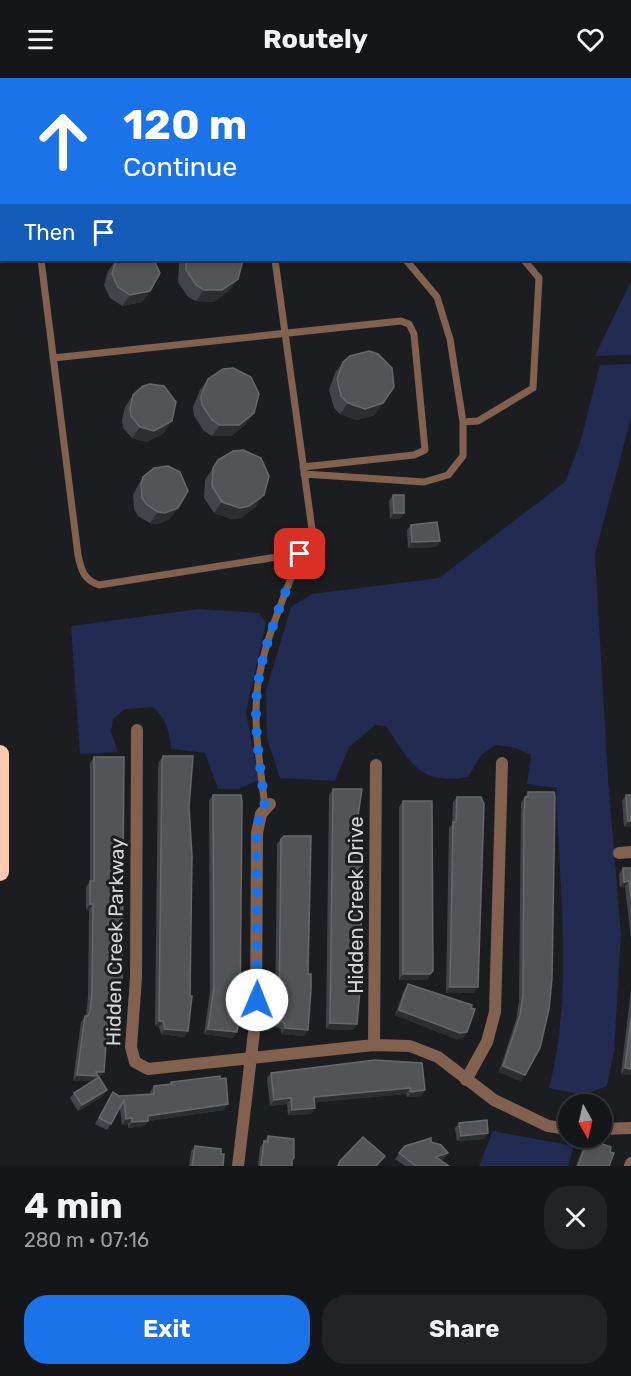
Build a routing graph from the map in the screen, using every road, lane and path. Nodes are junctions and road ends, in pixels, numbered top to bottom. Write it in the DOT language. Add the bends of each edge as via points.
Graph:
graph roads {
  1 [pos="41,261"];
  2 [pos="275,261"];
  3 [pos="407,261"];
  4 [pos="525,261"];
  5 [pos="285,333"];
  6 [pos="53,358"];
  7 [pos="463,422"];
  8 [pos="304,471"];
  9 [pos="300,554"];
  10 [pos="137,730"];
  11 [pos="0,754"];
  12 [pos="502,763"];
  13 [pos="376,765"];
  14 [pos="268,806"];
  15 [pos="0,872"];
  16 [pos="374,1045"];
  17 [pos="251,1059"];
  18 [pos="466,1080"];
  19 [pos="558,1128"];
  20 [pos="631,1128"];
  21 [pos="612,1129"];
  22 [pos="238,1166"];
  1 -- 6 [label="lane"];
  2 -- 5 [label="lane"];
  3 -- 7 [label="lane" via="437,297 450,339"];
  4 -- 7 [label="lane" via="539,278 533,388 478,421"];
  5 -- 6 [label="lane"];
  5 -- 8 [label="lane"];
  5 -- 8 [label="lane" via="401,321 409,324 414,334 425,450 414,455"];
  6 -- 9 [label="lane" via="78,555 82,573 92,583"];
  7 -- 8 [label="lane" via="463,456 448,475 424,482"];
  8 -- 9 [label="lane" via="315,551"];
  9 -- 14 [label="lane" via="270,636 258,684 256,717"];
  10 -- 17 [label="street, Hidden Creek Parkway" via="132,1058 148,1069"];
  11 -- 15 [label="highway"];
  12 -- 18 [label="street" via="495,1012 486,1042"];
  13 -- 16 [label="street, Hidden Creek Drive"];
  14 -- 17 [label="street" via="259,820 257,833 257,1000"];
  16 -- 17 [label="street, Hidden Creek Parkway"];
  16 -- 18 [label="street, Hidden Creek Parkway" via="410,1046 424,1051 445,1061"];
  17 -- 22 [label="street"];
  18 -- 19 [label="street, Hidden Creek Parkway" via="494,1100"];
  20 -- 21 [label="street"];
}
